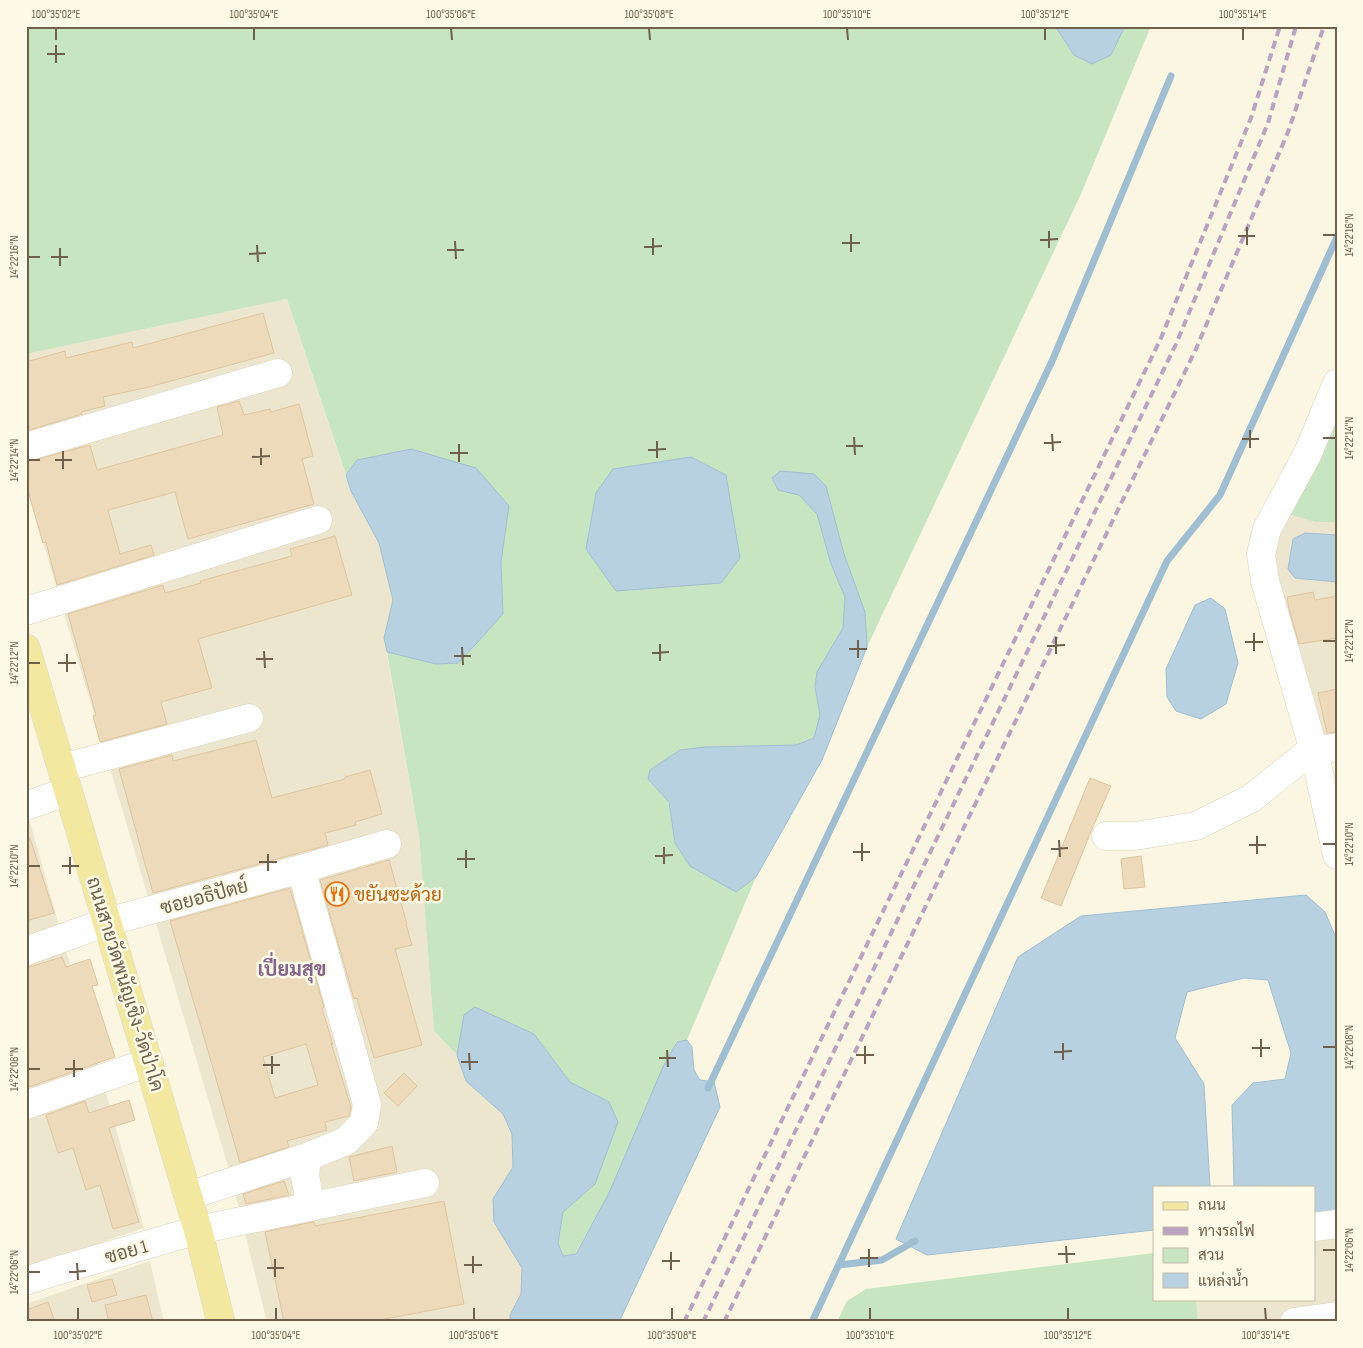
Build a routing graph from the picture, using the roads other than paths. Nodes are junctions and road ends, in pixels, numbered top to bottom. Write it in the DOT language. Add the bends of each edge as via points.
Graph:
graph roads {
  1 [pos="278,373"];
  2 [pos="1337,383"];
  3 [pos="26,447"];
  4 [pos="318,520"];
  5 [pos="26,611"];
  6 [pos="26,648"];
  7 [pos="249,718"];
  8 [pos="1325,749"];
  9 [pos="65,780"];
  10 [pos="26,806"];
  11 [pos="1106,836"];
  12 [pos="387,844"];
  13 [pos="1337,856"];
  14 [pos="300,869"];
  15 [pos="107,922"];
  16 [pos="26,951"];
  17 [pos="149,1062"];
  18 [pos="26,1105"];
  19 [pos="307,1157"];
  20 [pos="425,1183"];
  21 [pos="188,1196"];
  22 [pos="311,1207"];
  23 [pos="1337,1224"];
  24 [pos="1316,1227"];
  25 [pos="198,1230"];
  26 [pos="26,1281"];
  27 [pos="1337,1316"];
  28 [pos="221,1322"];
  29 [pos="1294,1322"];
  1 -- 3 [label="street"];
  2 -- 8 [label="street" via="1308,452 1267,529 1261,554 1265,581"];
  4 -- 5 [label="street"];
  6 -- 9 [label="main road, ถนนสายวัดพนัญเชิง-วัดป่าโค"];
  7 -- 9 [label="street"];
  8 -- 11 [label="street" via="1304,756 1252,798 1196,826 1135,836"];
  8 -- 13 [label="street"];
  9 -- 10 [label="street"];
  9 -- 15 [label="main road, ถนนสายวัดพนัญเชิง-วัดป่าโค"];
  12 -- 14 [label="street, ซอยอธิปัตย์"];
  14 -- 15 [label="street, ซอยอธิปัตย์"];
  14 -- 19 [label="street" via="367,1104 364,1124 346,1141"];
  15 -- 16 [label="street, ซอยอธิปัตย์"];
  15 -- 17 [label="main road, ถนนสายวัดพนัญเชิง-วัดป่าโค"];
  17 -- 18 [label="street"];
  17 -- 21 [label="main road, ถนนสายวัดพนัญเชิง-วัดป่าโค"];
  19 -- 21 [label="street"];
  19 -- 22 [label="street" via="305,1176"];
  20 -- 22 [label="street, ซอย 1"];
  21 -- 25 [label="main road, ถนนสายวัดพนัญเชิง-วัดป่าโค"];
  22 -- 25 [label="street, ซอย 1"];
  23 -- 24 [label="street"];
  25 -- 26 [label="street, ซอย 1"];
  25 -- 28 [label="main road, ถนนสายวัดพนัญเชิง-วัดป่าโค"];
  27 -- 29 [label="street"];
}
